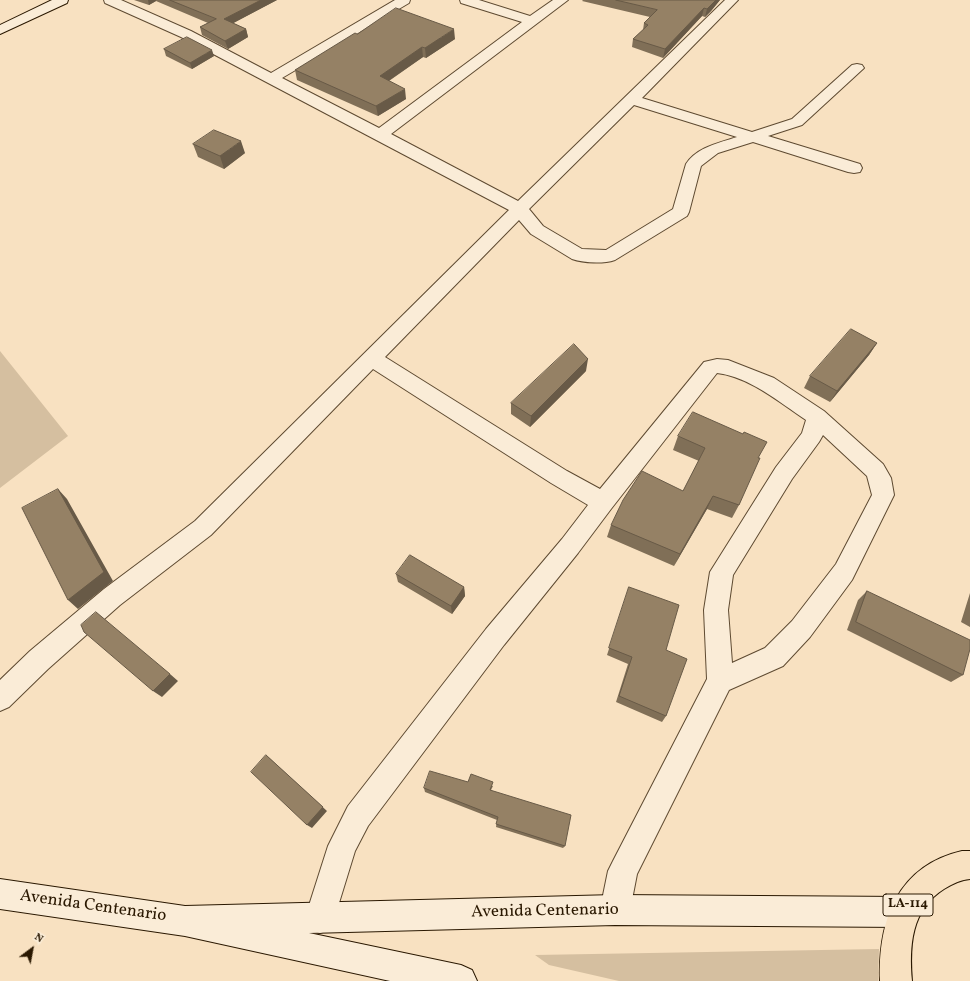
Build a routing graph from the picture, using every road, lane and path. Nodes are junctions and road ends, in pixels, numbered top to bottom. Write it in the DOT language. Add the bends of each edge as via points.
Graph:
graph roads {
  1 [pos="62,0"];
  2 [pos="110,0"];
  3 [pos="404,0"];
  4 [pos="466,0"];
  5 [pos="562,0"];
  6 [pos="732,0"];
  7 [pos="532,21"];
  8 [pos="0,30"];
  9 [pos="856,68"];
  10 [pos="271,79"];
  11 [pos="631,99"];
  12 [pos="380,135"];
  13 [pos="754,137"];
  14 [pos="854,168"];
  15 [pos="520,209"];
  16 [pos="372,359"];
  17 [pos="817,417"];
  18 [pos="602,502"];
  19 [pos="720,681"];
  20 [pos="0,698"];
  21 [pos="966,862"];
  22 [pos="0,894"];
  23 [pos="616,910"];
  24 [pos="904,912"];
  25 [pos="320,918"];
  26 [pos="185,921"];
  27 [pos="461,981"];
  28 [pos="896,981"];
  1 -- 8 [label="street"];
  2 -- 10 [label="street" via="186,34"];
  3 -- 10 [label="street"];
  4 -- 7 [label="street"];
  5 -- 7 [label="street"];
  6 -- 11 [label="street"];
  7 -- 12 [label="street"];
  9 -- 13 [label="street" via="797,122"];
  10 -- 12 [label="street"];
  11 -- 13 [label="street"];
  11 -- 15 [label="street"];
  12 -- 15 [label="street"];
  13 -- 14 [label="street"];
  13 -- 15 [label="street" via="712,150 694,164 681,212 609,256 578,255 537,230"];
  15 -- 16 [label="street"];
  16 -- 18 [label="street"];
  16 -- 20 [label="street" via="203,528 112,596"];
  17 -- 18 [label="street" via="767,383 728,367 710,367"];
  17 -- 19 [label="street" via="812,436 784,473 722,572 716,610"];
  17 -- 19 [label="street" via="874,470 880,478 882,487 881,502 844,572 801,629 774,656"];
  18 -- 25 [label="street" via="358,816 342,846"];
  19 -- 23 [label="street" via="623,871"];
  21 -- 24 [label="main road, LA-114" via="928,881"];
  22 -- 26 [label="street, Avenida Centenario"];
  23 -- 24 [label="street, Avenida Centenario"];
  23 -- 25 [label="street, Avenida Centenario"];
  24 -- 28 [label="main road, LA-114" via="896,943"];
  25 -- 26 [label="street, Avenida Centenario"];
  26 -- 27 [label="street, Avenida Centenario"];
}
